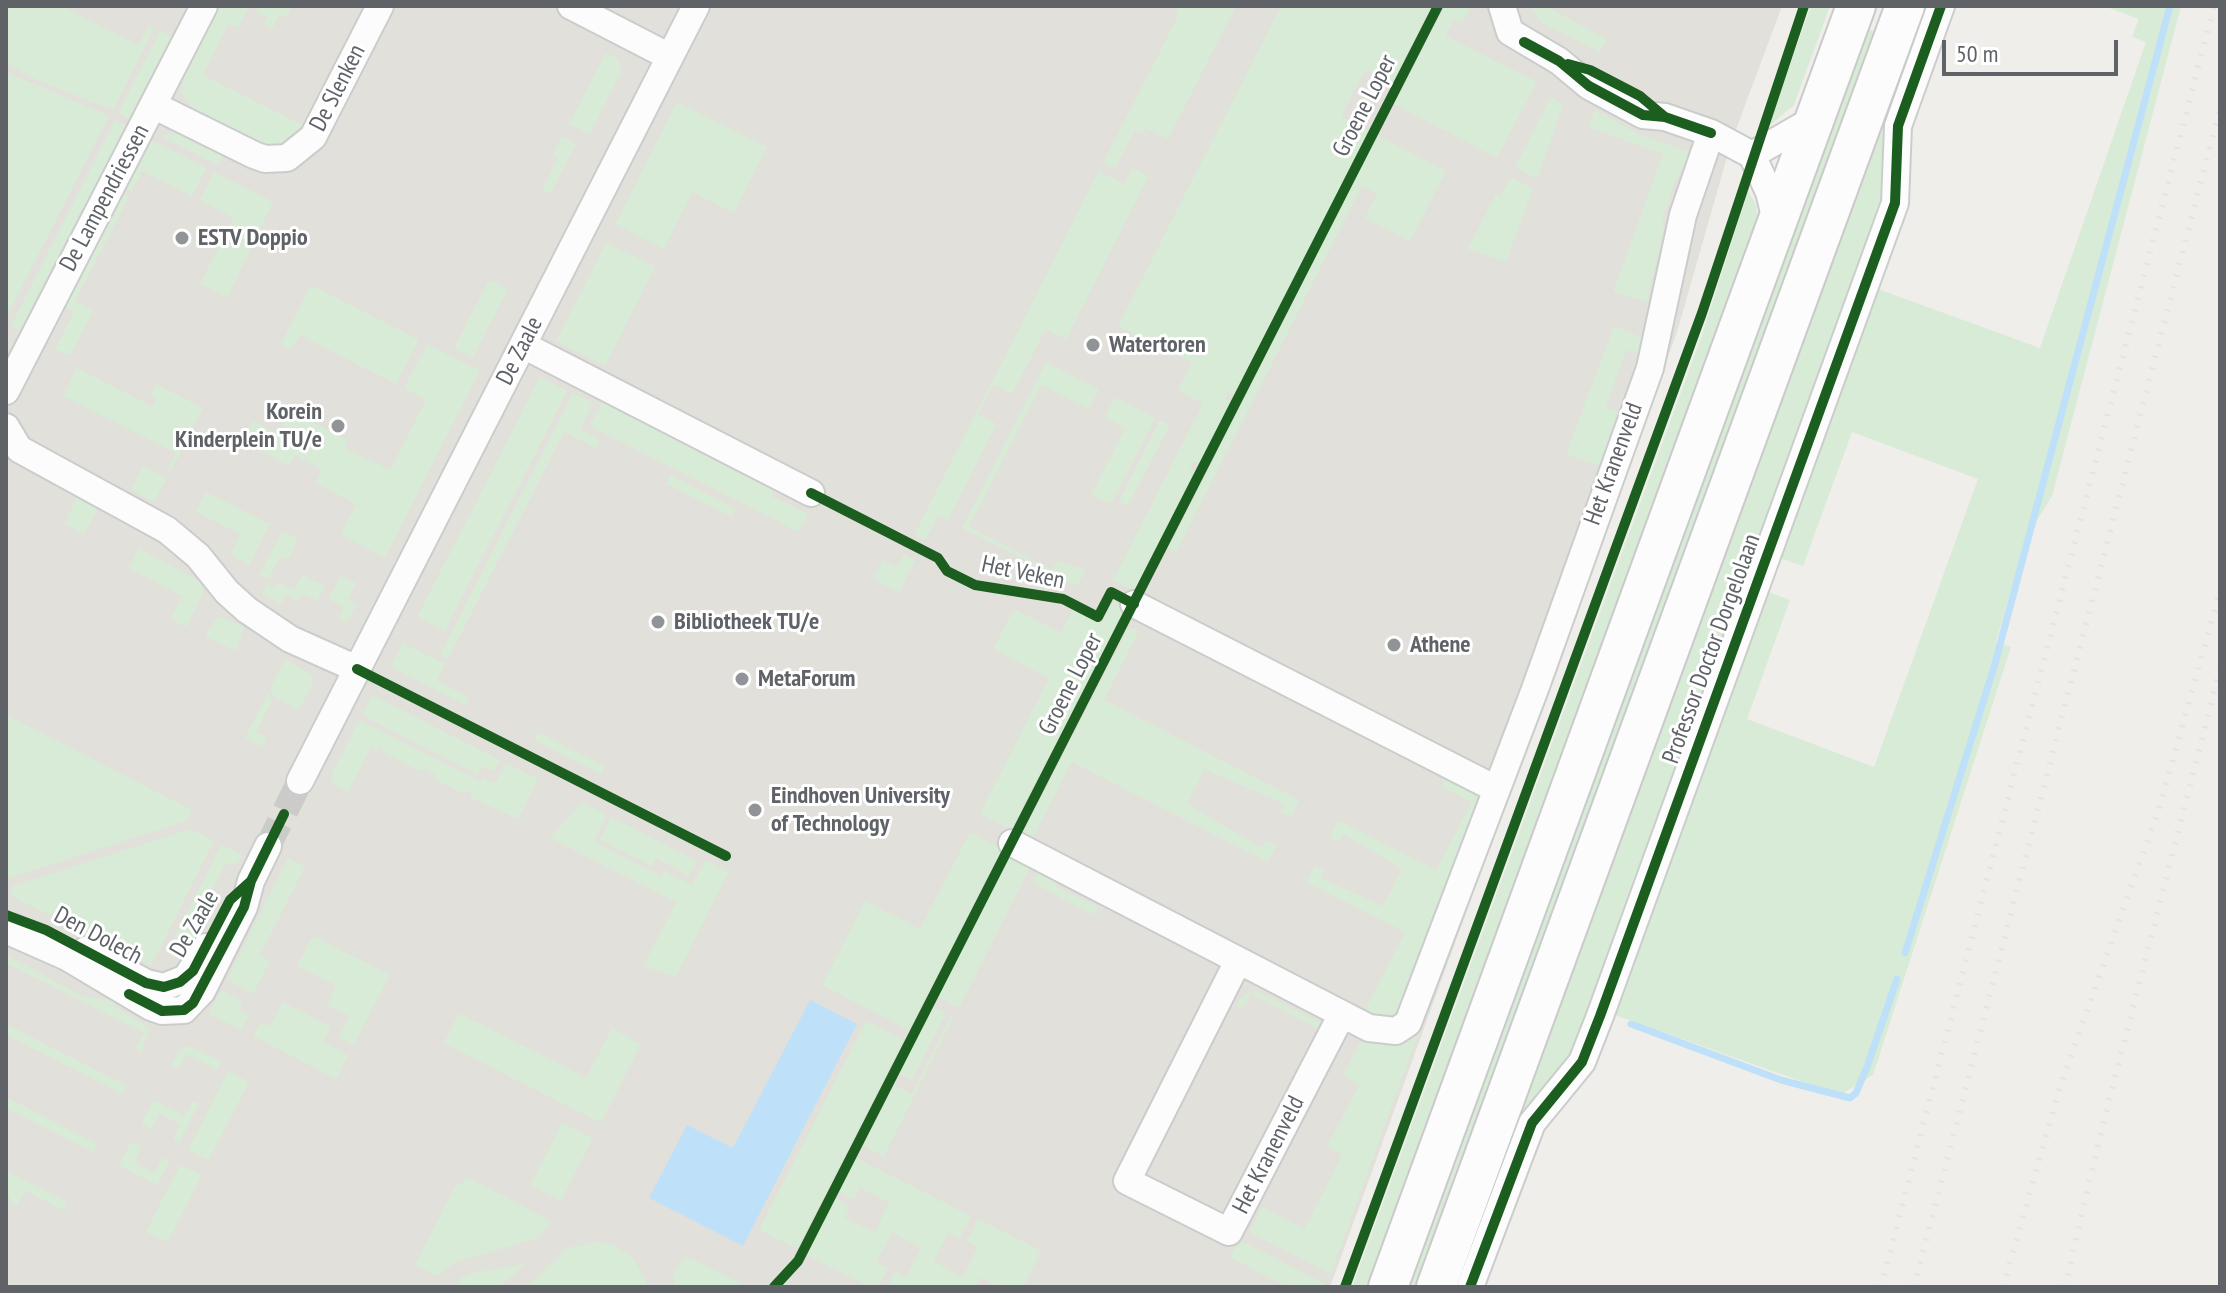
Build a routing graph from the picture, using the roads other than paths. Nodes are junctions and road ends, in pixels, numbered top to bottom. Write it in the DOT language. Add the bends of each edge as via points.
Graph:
graph roads {
  1 [pos="204,6"];
  2 [pos="380,6"];
  3 [pos="571,6"];
  4 [pos="696,6"];
  5 [pos="1502,6"];
  6 [pos="1856,6"];
  7 [pos="1905,6"];
  8 [pos="1941,6"];
  9 [pos="670,57"];
  10 [pos="153,105"];
  11 [pos="1816,118"];
  12 [pos="1711,133"];
  13 [pos="1752,155"];
  14 [pos="1777,224"];
  15 [pos="523,345"];
  16 [pos="6,391"];
  17 [pos="6,427"];
  18 [pos="811,493"];
  19 [pos="1134,604"];
  20 [pos="357,669"];
  21 [pos="300,781"];
  22 [pos="1496,789"];
  23 [pos="1012,843"];
  24 [pos="268,846"];
  25 [pos="251,881"];
  26 [pos="6,915"];
  27 [pos="6,930"];
  28 [pos="6,941"];
  29 [pos="1238,961"];
  30 [pos="111,986"];
  31 [pos="172,986"];
  32 [pos="184,1010"];
  33 [pos="1342,1014"];
  34 [pos="1388,1287"];
  35 [pos="1436,1287"];
  36 [pos="1470,1287"];
  1 -- 10 [label="street, De Lampendriessen"];
  2 -- 10 [label="street, De Slenken" via="313,137 287,158 265,159"];
  3 -- 9 [label="street"];
  4 -- 9 [label="street, De Zaale"];
  5 -- 12 [label="street" via="1510,32 1559,61 1590,70 1640,96 1665,117"];
  6 -- 11 [label="main road"];
  7 -- 35 [label="main road, Professor Doctor Dorgelolaan"];
  8 -- 36 [label="street, Professor Doctor Dorgelolaan" via="1898,126 1895,203 1600,1016 1582,1062 1532,1123"];
  9 -- 15 [label="street, De Zaale"];
  10 -- 16 [label="street, De Lampendriessen"];
  11 -- 13 [label="street"];
  11 -- 14 [label="main road"];
  12 -- 13 [label="street"];
  12 -- 22 [label="street, Het Kranenveld" via="1683,215 1650,368"];
  13 -- 14 [label="street"];
  14 -- 34 [label="main road"];
  15 -- 18 [label="street"];
  15 -- 20 [label="street, De Zaale"];
  17 -- 20 [label="street" via="19,449 167,530 198,556 236,601"];
  19 -- 22 [label="street"];
  20 -- 21 [label="street, De Zaale"];
  22 -- 33 [label="street, Het Kranenveld" via="1413,1017 1403,1029 1382,1031"];
  23 -- 29 [label="street, Het Kranenveld"];
  24 -- 25 [label="street, De Zaale"];
  25 -- 31 [label="street, De Zaale" via="230,900 193,971"];
  25 -- 32 [label="street, De Zaale" via="244,907 202,991"];
  26 -- 31 [label="street, Den Dolech" via="146,983"];
  27 -- 30 [label="street, Den Dolech" via="67,957"];
  28 -- 30 [label="street, Den Dolech"];
  29 -- 33 [label="street, Het Kranenveld"];
  29 -- 33 [label="street, Het Kranenveld" via="1127,1181 1229,1232"];
  30 -- 32 [label="street, Den Dolech" via="162,1011"];
}
